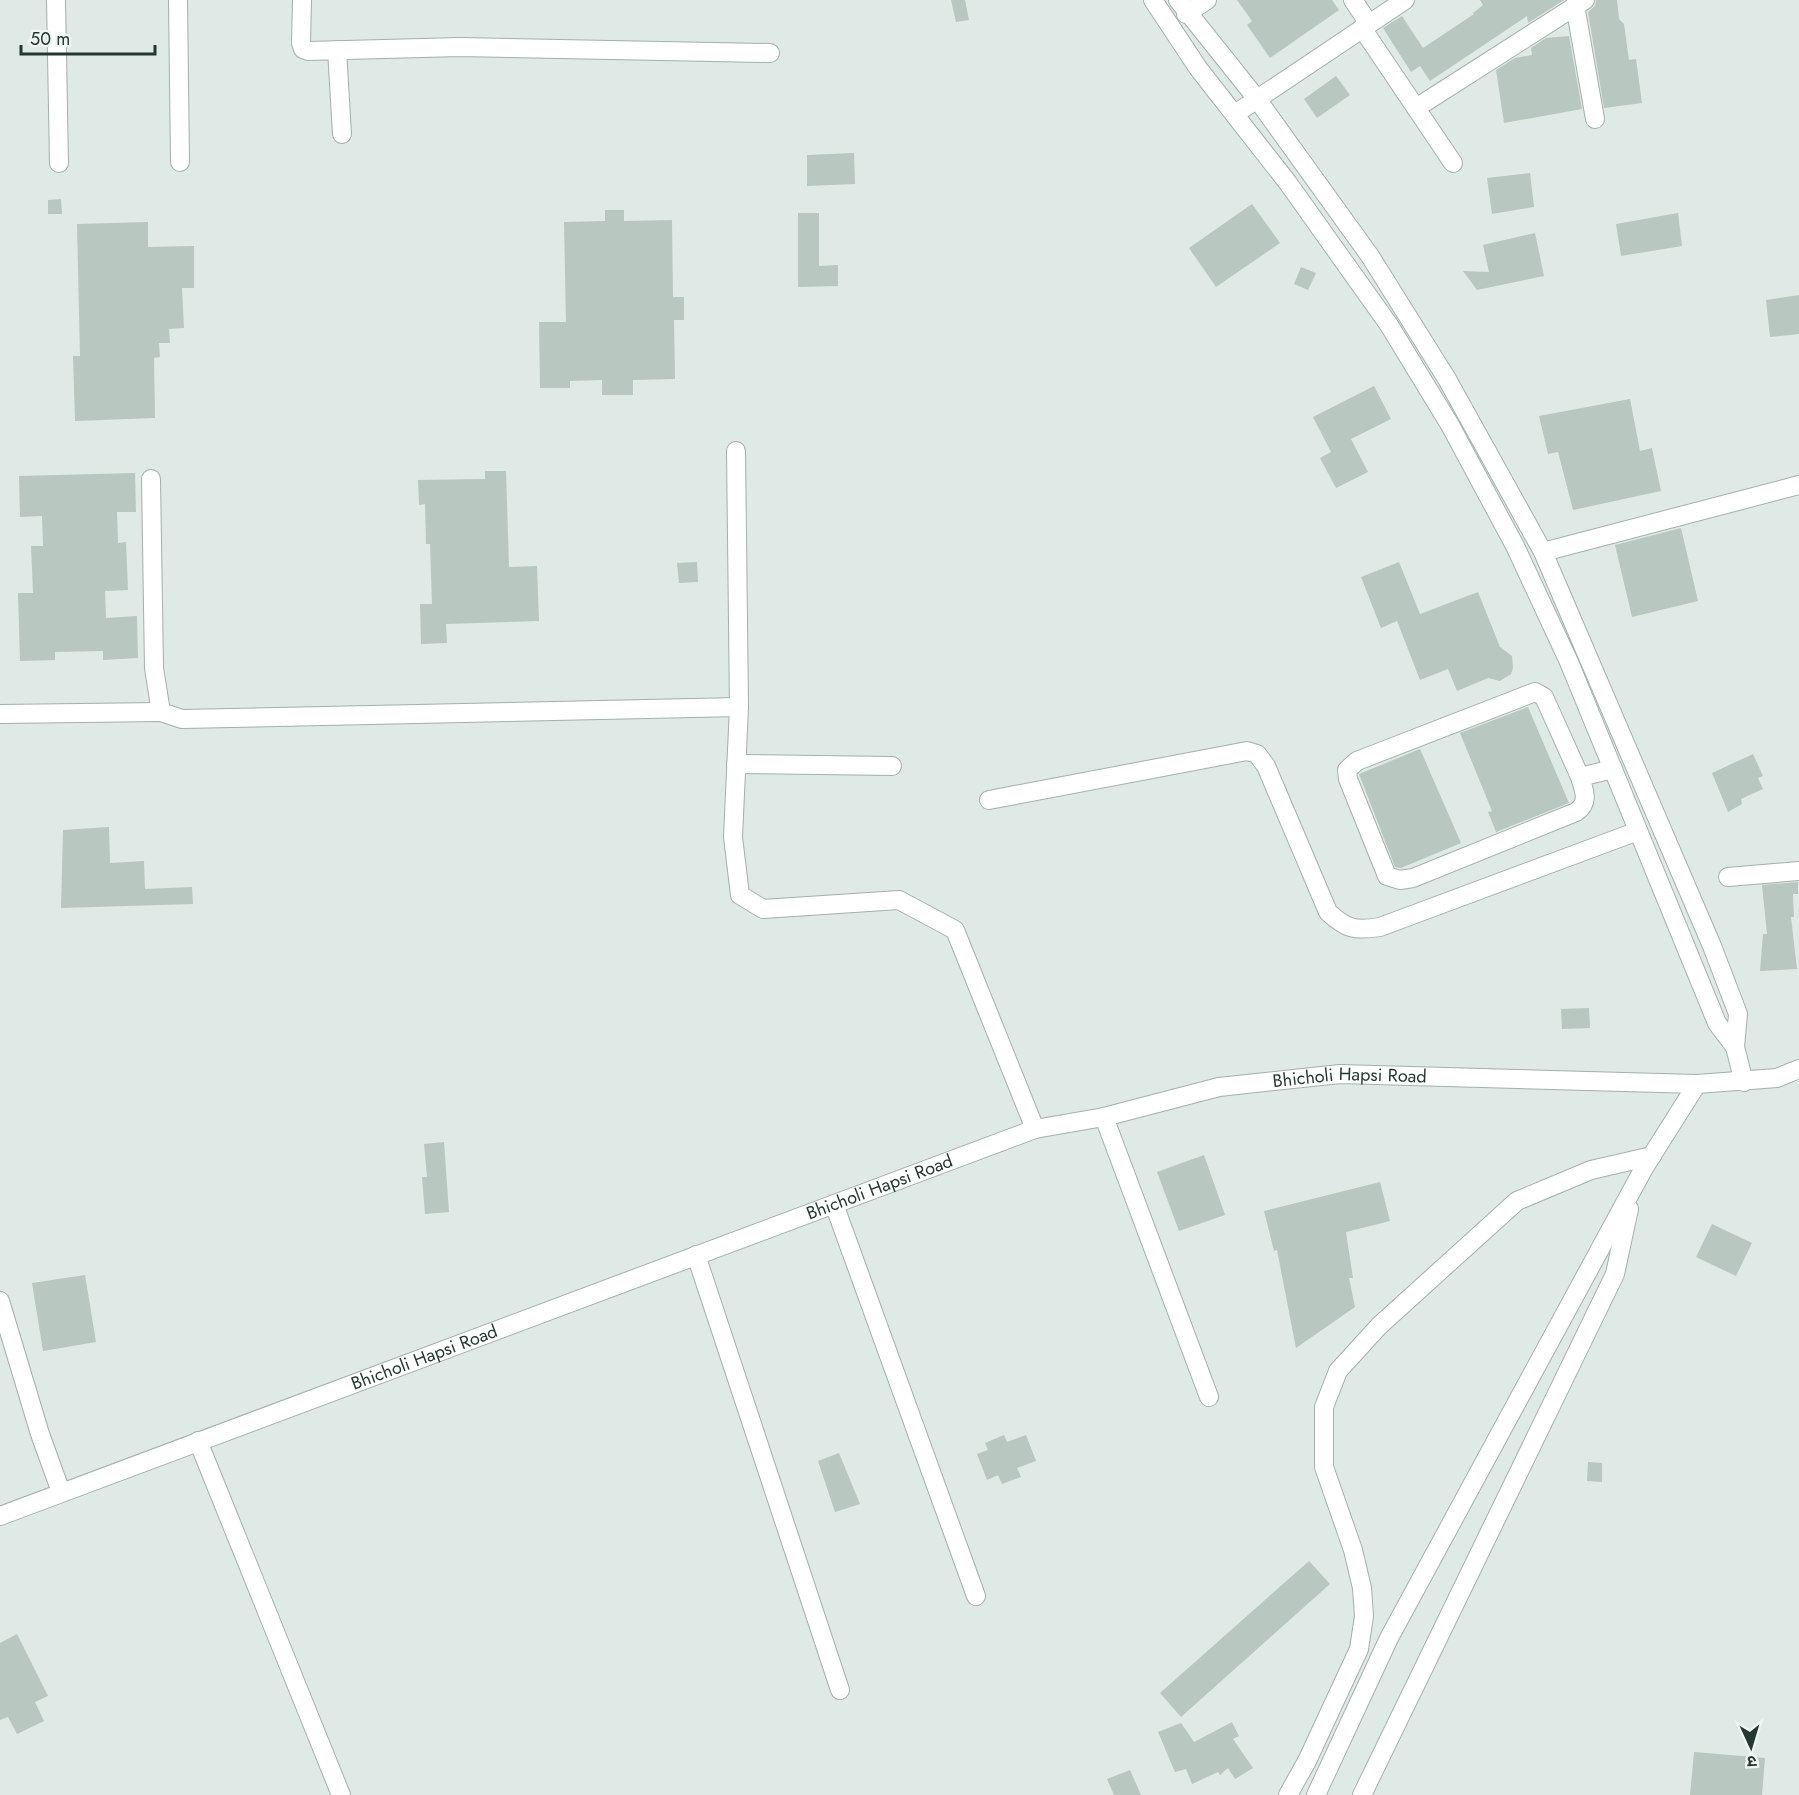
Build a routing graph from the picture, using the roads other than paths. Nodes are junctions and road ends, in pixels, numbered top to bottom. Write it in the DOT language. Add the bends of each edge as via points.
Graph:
graph roads {
  1 [pos="56,0"];
  2 [pos="178,0"];
  3 [pos="302,0"];
  4 [pos="1153,0"];
  5 [pos="1207,0"];
  6 [pos="1353,0"];
  7 [pos="1405,0"];
  8 [pos="1580,3"];
  9 [pos="1182,7"];
  10 [pos="1365,26"];
  11 [pos="337,50"];
  12 [pos="770,53"];
  13 [pos="1257,99"];
  14 [pos="1416,108"];
  15 [pos="1234,114"];
  16 [pos="1595,119"];
  17 [pos="342,134"];
  18 [pos="180,162"];
  19 [pos="59,163"];
  20 [pos="1453,163"];
  21 [pos="736,451"];
  22 [pos="151,479"];
  23 [pos="1799,485"];
  24 [pos="1543,552"];
  25 [pos="739,707"];
  26 [pos="161,712"];
  27 [pos="0,714"];
  28 [pos="736,764"];
  29 [pos="892,766"];
  30 [pos="1613,769"];
  31 [pos="1580,777"];
  32 [pos="989,800"];
  33 [pos="1638,831"];
  34 [pos="1799,871"];
  35 [pos="1728,877"];
  36 [pos="1735,1047"];
  37 [pos="1799,1069"];
  38 [pos="1777,1078"];
  39 [pos="1744,1082"];
  40 [pos="1696,1084"];
  41 [pos="1799,1087"];
  42 [pos="1104,1118"];
  43 [pos="1035,1129"];
  44 [pos="1652,1156"];
  45 [pos="1633,1189"];
  46 [pos="834,1204"];
  47 [pos="696,1256"];
  48 [pos="0,1300"];
  49 [pos="1209,1396"];
  50 [pos="198,1441"];
  51 [pos="61,1492"];
  52 [pos="0,1516"];
  53 [pos="976,1596"];
  54 [pos="840,1690"];
  55 [pos="341,1795"];
  56 [pos="1287,1795"];
  57 [pos="1316,1795"];
  58 [pos="1362,1795"];
  1 -- 19 [label="street"];
  2 -- 18 [label="street"];
  3 -- 11 [label="street" via="303,49"];
  4 -- 15 [label="street"];
  5 -- 9 [label="street"];
  6 -- 10 [label="street"];
  7 -- 10 [label="street"];
  8 -- 14 [label="street"];
  8 -- 16 [label="street"];
  9 -- 13 [label="street"];
  10 -- 13 [label="street"];
  10 -- 14 [label="street"];
  11 -- 12 [label="street" via="460,47"];
  11 -- 17 [label="street"];
  13 -- 15 [label="street"];
  13 -- 24 [label="street" via="1370,256 1436,360"];
  14 -- 20 [label="street"];
  15 -- 30 [label="street" via="1389,325 1450,425 1515,546"];
  21 -- 25 [label="street"];
  22 -- 26 [label="street" via="154,668"];
  23 -- 24 [label="street"];
  24 -- 36 [label="street" via="1712,946 1738,1014"];
  25 -- 26 [label="street" via="182,718"];
  25 -- 28 [label="street"];
  26 -- 27 [label="street"];
  28 -- 29 [label="street"];
  28 -- 43 [label="street" via="732,837 740,895 763,909 899,900 955,930"];
  30 -- 31 [label="street"];
  30 -- 33 [label="street"];
  31 -- 31 [label="street" via="1586,798 1582,809 1400,880 1387,876 1347,770 1357,761 1535,692 1544,697"];
  32 -- 33 [label="street" via="1247,751 1257,754 1266,766 1328,912 1342,925 1362,930 1380,927"];
  33 -- 36 [label="street" via="1717,1023"];
  34 -- 35 [label="street"];
  36 -- 39 [label="street"];
  37 -- 38 [label="street, Bhicholi Hapsi Road"];
  38 -- 39 [label="street, Bhicholi Hapsi Road"];
  38 -- 41 [label="street"];
  39 -- 40 [label="street, Bhicholi Hapsi Road"];
  40 -- 42 [label="street, Bhicholi Hapsi Road" via="1340,1074 1219,1087"];
  40 -- 44 [label="street"];
  42 -- 43 [label="street, Bhicholi Hapsi Road"];
  42 -- 49 [label="street"];
  43 -- 46 [label="street, Bhicholi Hapsi Road"];
  44 -- 45 [label="street"];
  44 -- 56 [label="street" via="1591,1170 1517,1201 1379,1326 1338,1371 1324,1407 1324,1467 1353,1550 1364,1616 1359,1649"];
  45 -- 57 [label="street" via="1389,1638"];
  45 -- 58 [label="street" via="1615,1274"];
  46 -- 47 [label="street, Bhicholi Hapsi Road"];
  46 -- 53 [label="street"];
  47 -- 50 [label="street, Bhicholi Hapsi Road"];
  47 -- 54 [label="street"];
  48 -- 51 [label="street"];
  50 -- 51 [label="street, Bhicholi Hapsi Road"];
  50 -- 55 [label="street"];
  51 -- 52 [label="street, Bhicholi Hapsi Road"];
}
